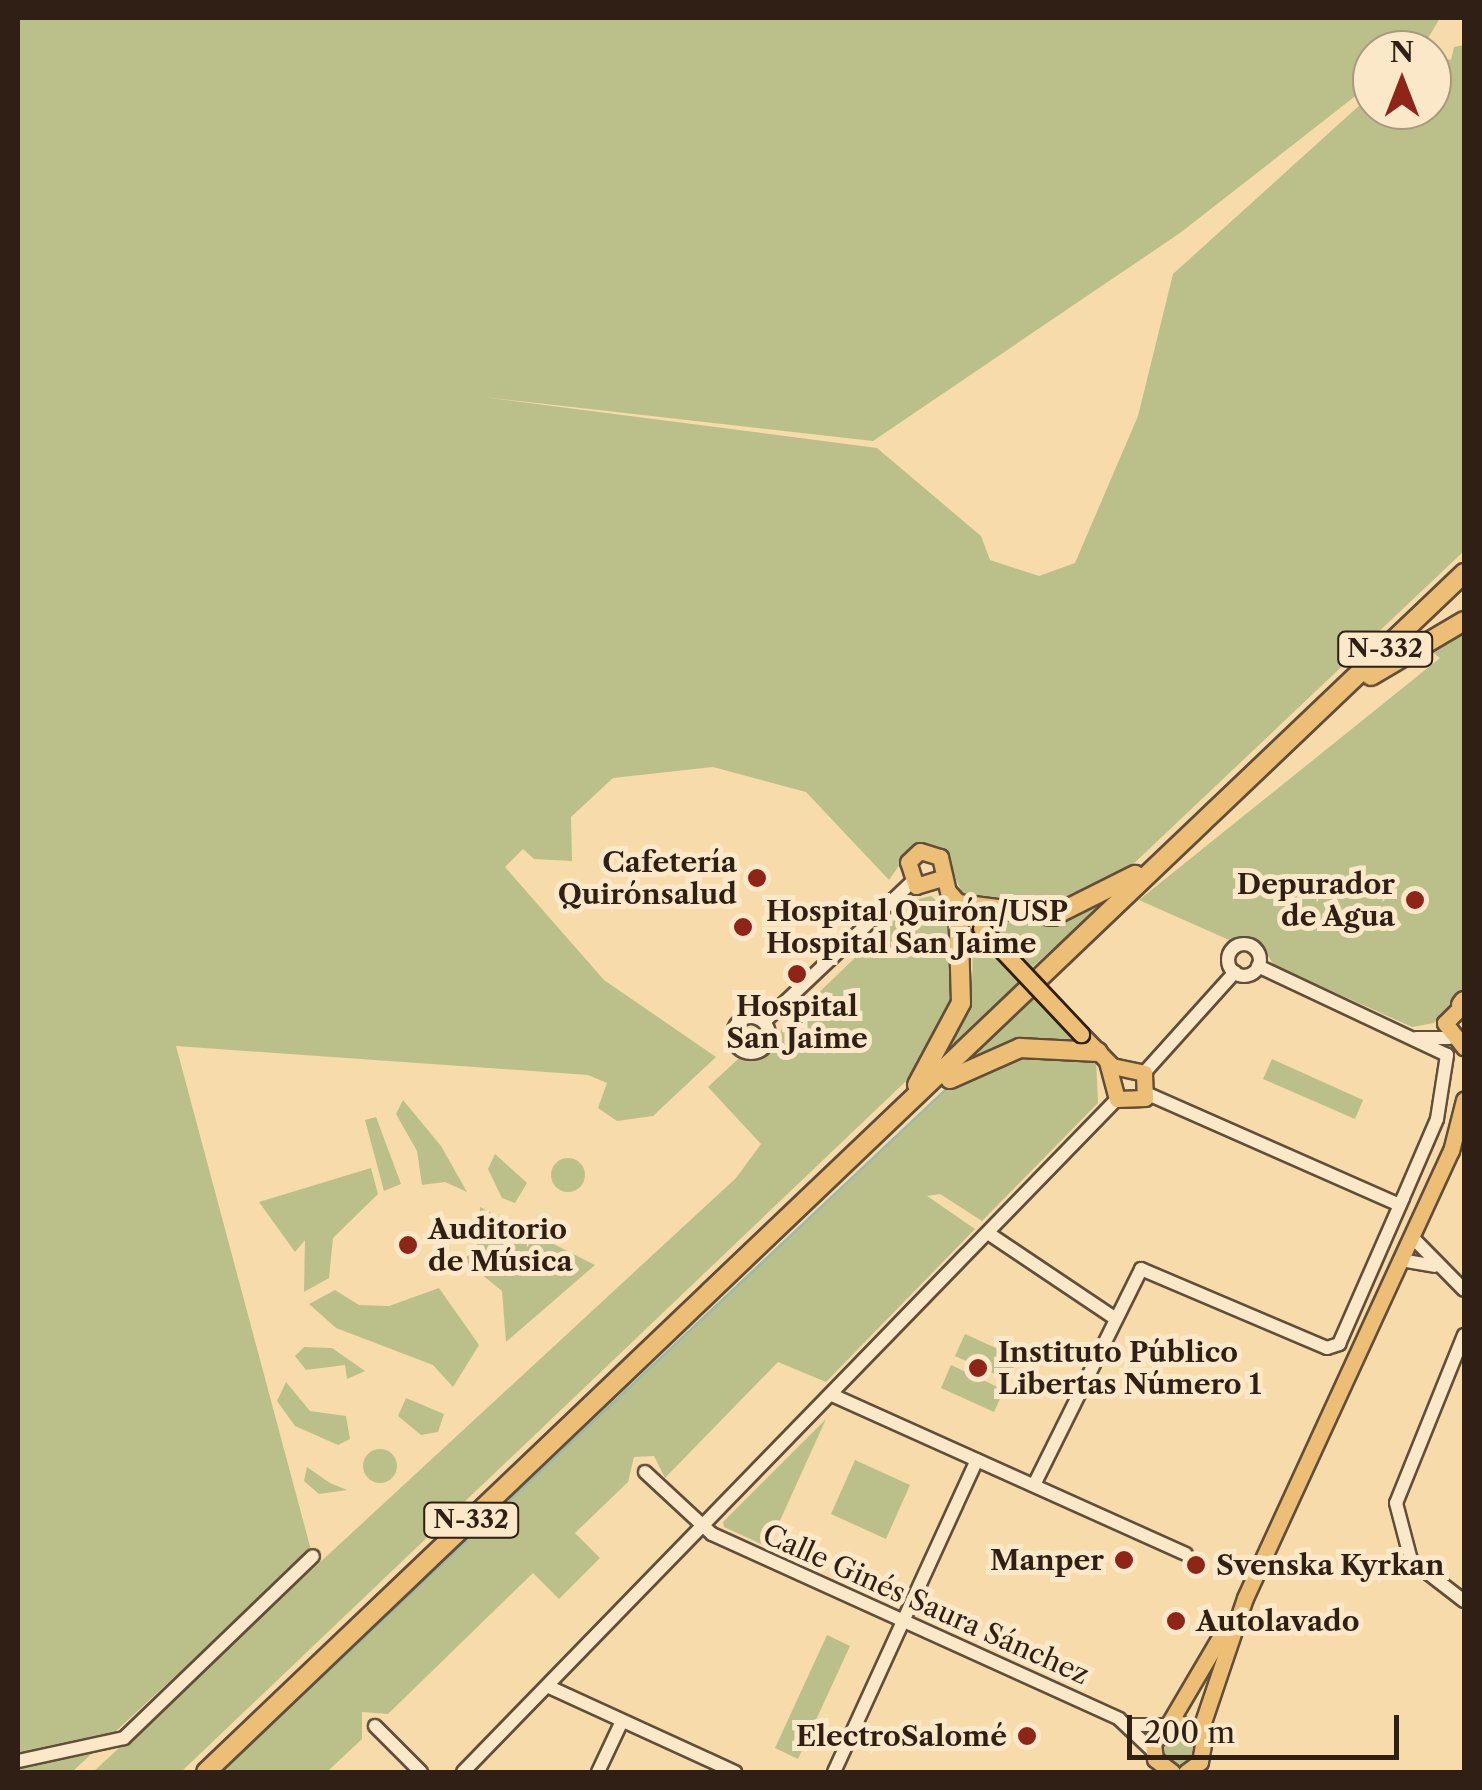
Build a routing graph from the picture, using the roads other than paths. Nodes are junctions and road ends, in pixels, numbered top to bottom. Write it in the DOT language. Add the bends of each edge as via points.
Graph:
graph roads {
  1 [pos="1464,573"];
  2 [pos="1464,621"];
  3 [pos="1306,724"];
  4 [pos="1233,794"];
  5 [pos="912,882"];
  6 [pos="945,890"];
  7 [pos="1258,966"];
  8 [pos="1235,972"];
  9 [pos="1463,1004"];
  10 [pos="764,1022"];
  11 [pos="1452,1041"];
  12 [pos="1464,1061"];
  13 [pos="1110,1065"];
  14 [pos="1144,1073"];
  15 [pos="1148,1094"];
  16 [pos="1117,1100"];
  17 [pos="1464,1100"];
  18 [pos="1400,1205"];
  19 [pos="988,1233"];
  20 [pos="1412,1238"];
  21 [pos="1401,1260"];
  22 [pos="1434,1266"];
  23 [pos="736,1268"];
  24 [pos="1464,1290"];
  25 [pos="1116,1319"];
  26 [pos="1464,1335"];
  27 [pos="832,1394"];
  28 [pos="977,1460"];
  29 [pos="644,1472"];
  30 [pos="1034,1485"];
  31 [pos="701,1528"];
  32 [pos="1186,1554"];
  33 [pos="313,1556"];
  34 [pos="1244,1598"];
  35 [pos="1464,1601"];
  36 [pos="904,1622"];
  37 [pos="547,1686"];
  38 [pos="622,1721"];
  39 [pos="1168,1724"];
  40 [pos="1132,1725"];
  41 [pos="376,1726"];
  42 [pos="1200,1732"];
  43 [pos="1152,1760"];
  44 [pos="18,1761"];
  45 [pos="206,1772"];
  46 [pos="421,1772"];
  47 [pos="462,1772"];
  48 [pos="598,1772"];
  49 [pos="735,1772"];
  50 [pos="834,1772"];
  51 [pos="1172,1772"];
  52 [pos="1186,1772"];
  1 -- 3 [label="highway, N-332"];
  2 -- 3 [label="highway" via="1410,646"];
  3 -- 4 [label="highway, N-332"];
  4 -- 6 [label="highway" via="1088,905 1019,918"];
  4 -- 23 [label="highway, N-332"];
  5 -- 6 [label="main road"];
  5 -- 6 [label="main road" via="906,867 920,851 940,858"];
  5 -- 10 [label="street"];
  6 -- 13 [label="main road, bridge"];
  6 -- 23 [label="highway" via="967,966 941,1053"];
  7 -- 8 [label="street"];
  7 -- 8 [label="street" via="1257,951 1239,945 1229,955"];
  7 -- 11 [label="street" via="1422,1037"];
  8 -- 14 [label="street"];
  9 -- 11 [label="main road"];
  11 -- 12 [label="main road"];
  11 -- 18 [label="street" via="1437,1119"];
  13 -- 14 [label="main road"];
  13 -- 16 [label="main road"];
  13 -- 23 [label="highway, N-332" via="1020,1048 963,1069"];
  14 -- 15 [label="main road"];
  15 -- 16 [label="main road" via="1134,1105"];
  15 -- 18 [label="street"];
  16 -- 19 [label="street"];
  17 -- 20 [label="main road"];
  18 -- 25 [label="street" via="1333,1346 1144,1268"];
  19 -- 25 [label="street"];
  19 -- 27 [label="street"];
  20 -- 21 [label="main road"];
  20 -- 22 [label="street"];
  21 -- 22 [label="street"];
  21 -- 34 [label="main road"];
  22 -- 24 [label="street"];
  23 -- 45 [label="highway, N-332"];
  25 -- 30 [label="street"];
  26 -- 35 [label="street" via="1396,1503 1411,1560"];
  27 -- 28 [label="street"];
  27 -- 31 [label="street"];
  28 -- 30 [label="street"];
  28 -- 36 [label="street"];
  29 -- 31 [label="street, Calle Ginés Saura Sánchez"];
  30 -- 32 [label="street"];
  31 -- 36 [label="street, Calle Ginés Saura Sánchez"];
  31 -- 37 [label="street"];
  33 -- 44 [label="street" via="124,1738"];
  34 -- 39 [label="main road"];
  34 -- 42 [label="main road"];
  36 -- 40 [label="street, Calle Ginés Saura Sánchez"];
  36 -- 50 [label="street"];
  37 -- 38 [label="street"];
  37 -- 47 [label="street"];
  38 -- 48 [label="street"];
  38 -- 49 [label="street"];
  39 -- 40 [label="street"];
  39 -- 42 [label="main road"];
  39 -- 43 [label="main road"];
  40 -- 43 [label="street"];
  41 -- 46 [label="street"];
  42 -- 52 [label="main road" via="1204,1755"];
  43 -- 51 [label="main road"];
}
